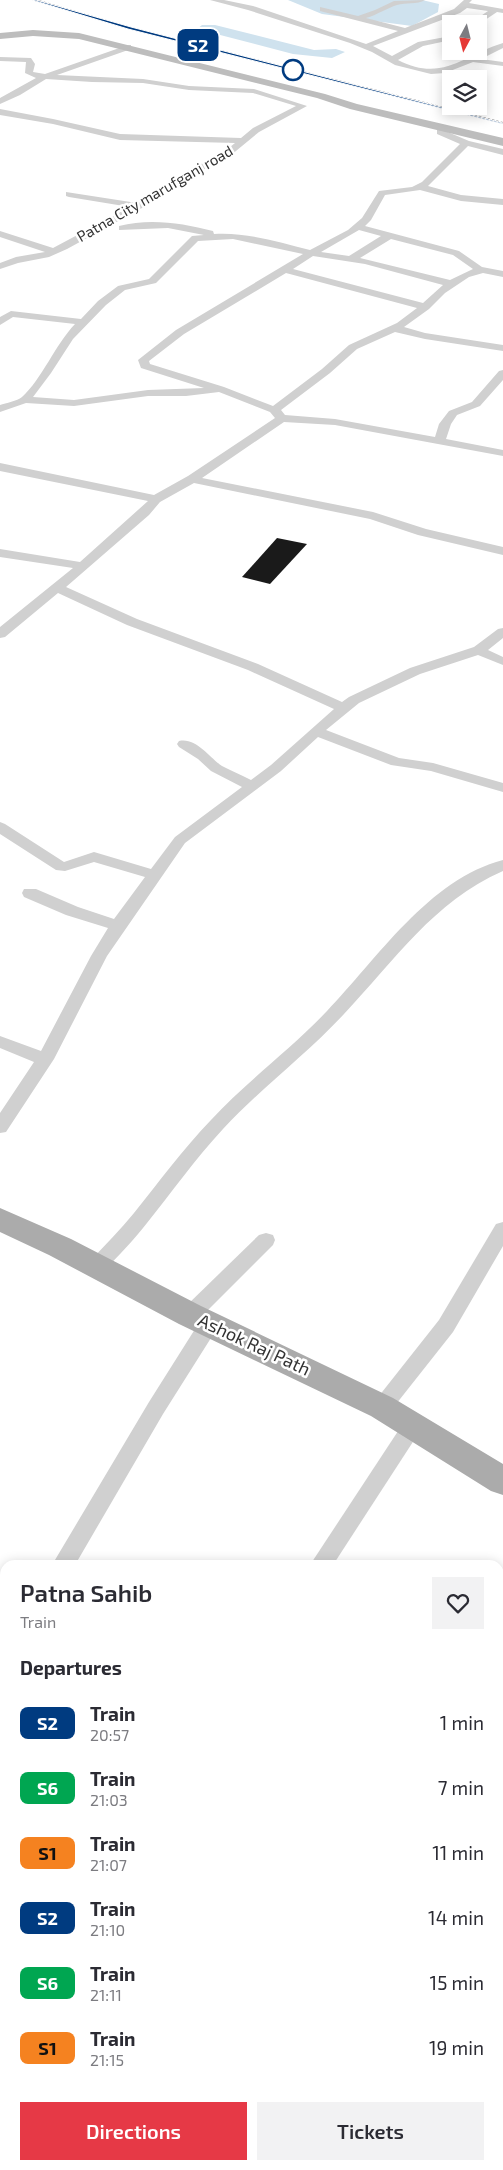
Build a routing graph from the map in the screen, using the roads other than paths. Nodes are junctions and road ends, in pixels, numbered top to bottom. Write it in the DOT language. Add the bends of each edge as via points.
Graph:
graph roads {
  1 [pos="214,0"];
  2 [pos="421,0"];
  3 [pos="466,2"];
  4 [pos="323,9"];
  5 [pos="499,11"];
  6 [pos="359,18"];
  7 [pos="406,31"];
  8 [pos="0,36"];
  9 [pos="442,40"];
  10 [pos="503,45"];
  11 [pos="367,46"];
  12 [pos="128,47"];
  13 [pos="488,52"];
  14 [pos="0,59"];
  15 [pos="391,60"];
  16 [pos="472,60"];
  17 [pos="503,64"];
  18 [pos="49,75"];
  19 [pos="0,100"];
  20 [pos="0,112"];
  21 [pos="428,124"];
  22 [pos="440,132"];
  23 [pos="243,141"];
  24 [pos="503,142"];
  25 [pos="466,143"];
  26 [pos="503,147"];
  27 [pos="503,152"];
  28 [pos="420,187"];
  29 [pos="69,194"];
  30 [pos="503,202"];
  31 [pos="138,206"];
  32 [pos="358,227"];
  33 [pos="122,228"];
  34 [pos="0,234"];
  35 [pos="223,236"];
  36 [pos="388,236"];
  37 [pos="54,252"];
  38 [pos="313,252"];
  39 [pos="351,259"];
  40 [pos="0,266"];
  41 [pos="285,270"];
  42 [pos="480,270"];
  43 [pos="503,274"];
  44 [pos="452,284"];
  45 [pos="425,307"];
  46 [pos="0,322"];
  47 [pos="82,322"];
  48 [pos="394,328"];
  49 [pos="503,348"];
  50 [pos="503,373"];
  51 [pos="220,389"];
  52 [pos="25,400"];
  53 [pos="0,409"];
  54 [pos="278,414"];
  55 [pos="439,442"];
  56 [pos="503,453"];
  57 [pos="0,466"];
  58 [pos="192,479"];
  59 [pos="156,499"];
  60 [pos="503,550"];
  61 [pos="0,553"];
  62 [pos="82,566"];
  63 [pos="57,588"];
  64 [pos="503,632"];
  65 [pos="0,634"];
  66 [pos="479,650"];
  67 [pos="503,661"];
  68 [pos="343,708"];
  69 [pos="316,731"];
  70 [pos="184,744"];
  71 [pos="252,786"];
  72 [pos="503,788"];
  73 [pos="0,827"];
  74 [pos="503,865"];
  75 [pos="155,874"];
  76 [pos="30,893"];
  77 [pos="118,926"];
  78 [pos="0,1042"];
  79 [pos="45,1059"];
  80 [pos="0,1127"];
  81 [pos="0,1219"];
  82 [pos="501,1235"];
  83 [pos="266,1240"];
  84 [pos="97,1266"];
  85 [pos="200,1319"];
  86 [pos="382,1408"];
  87 [pos="413,1425"];
  88 [pos="503,1481"];
  89 [pos="66,1560"];
  90 [pos="324,1560"];
  1 -- 11 [label="street" via="250,8"];
  2 -- 6 [label="street" via="394,4"];
  3 -- 5 [label="street"];
  3 -- 7 [label="street" via="457,11"];
  4 -- 6 [label="street"];
  6 -- 7 [label="street"];
  7 -- 11 [label="street"];
  8 -- 12 [label="main road" via="33,33 79,36"];
  9 -- 15 [label="street" via="423,43"];
  10 -- 13 [label="street"];
  11 -- 15 [label="street"];
  12 -- 18 [label="street"];
  12 -- 21 [label="main road"];
  14 -- 18 [label="street" via="28,60 32,64 30,74"];
  15 -- 16 [label="street" via="437,72"];
  16 -- 17 [label="street"];
  18 -- 19 [label="street"];
  18 -- 23 [label="street, Patna City marufganj road" via="254,91 303,106 263,125"];
  20 -- 23 [label="street" via="121,138"];
  21 -- 22 [label="main road"];
  21 -- 24 [label="main road"];
  22 -- 25 [label="street"];
  22 -- 26 [label="main road"];
  23 -- 31 [label="street, Patna City marufganj road" via="222,158 193,171"];
  25 -- 27 [label="street"];
  25 -- 28 [label="street"];
  28 -- 30 [label="street" via="461,198"];
  28 -- 32 [label="street" via="382,193"];
  29 -- 31 [label="street"];
  31 -- 37 [label="street, Patna City marufganj road"];
  32 -- 36 [label="street"];
  32 -- 38 [label="street"];
  33 -- 35 [label="street" via="168,225"];
  34 -- 37 [label="street"];
  35 -- 38 [label="street"];
  35 -- 47 [label="street" via="191,240 156,278 148,283 122,288"];
  36 -- 39 [label="street"];
  36 -- 42 [label="street" via="456,253"];
  37 -- 40 [label="street, Patna City marufganj road"];
  38 -- 39 [label="street"];
  38 -- 41 [label="street"];
  39 -- 44 [label="street"];
  41 -- 45 [label="street"];
  41 -- 51 [label="street" via="180,332 142,360 145,366"];
  42 -- 43 [label="street"];
  42 -- 44 [label="street"];
  44 -- 45 [label="street" via="432,296"];
  45 -- 48 [label="street"];
  46 -- 47 [label="street" via="11,314"];
  47 -- 52 [label="street"];
  48 -- 49 [label="street"];
  48 -- 54 [label="street" via="353,346"];
  50 -- 55 [label="street" via="476,404 453,412"];
  51 -- 52 [label="street" via="148,393 74,403"];
  51 -- 54 [label="street"];
  52 -- 53 [label="street"];
  54 -- 55 [label="street"];
  54 -- 58 [label="street"];
  55 -- 56 [label="street"];
  57 -- 59 [label="street"];
  58 -- 59 [label="street"];
  58 -- 60 [label="street" via="364,514 453,540"];
  59 -- 62 [label="street"];
  61 -- 62 [label="street"];
  62 -- 63 [label="street"];
  63 -- 65 [label="street"];
  63 -- 68 [label="street" via="132,622 253,667"];
  64 -- 66 [label="street"];
  66 -- 67 [label="street"];
  66 -- 68 [label="street" via="396,678"];
  68 -- 69 [label="street"];
  69 -- 71 [label="street"];
  69 -- 72 [label="street" via="396,762 433,767"];
  70 -- 71 [label="street" via="216,768"];
  71 -- 75 [label="street" via="180,840"];
  73 -- 75 [label="street" via="60,867 69,867 94,857"];
  74 -- 84 [label="street" via="474,878 414,924 326,1022 219,1121"];
  75 -- 77 [label="street"];
  76 -- 77 [label="street"];
  77 -- 79 [label="street"];
  78 -- 79 [label="street"];
  79 -- 80 [label="street"];
  81 -- 84 [label="main road, Ashok Raj Path"];
  82 -- 86 [label="street" via="446,1326"];
  83 -- 85 [label="street"];
  84 -- 85 [label="main road, Ashok Raj Path"];
  85 -- 86 [label="main road, Ashok Raj Path"];
  85 -- 89 [label="street" via="156,1408"];
  86 -- 87 [label="main road, Ashok Raj Path"];
  87 -- 88 [label="main road, Ashok Raj Path"];
  87 -- 90 [label="street"];
}
